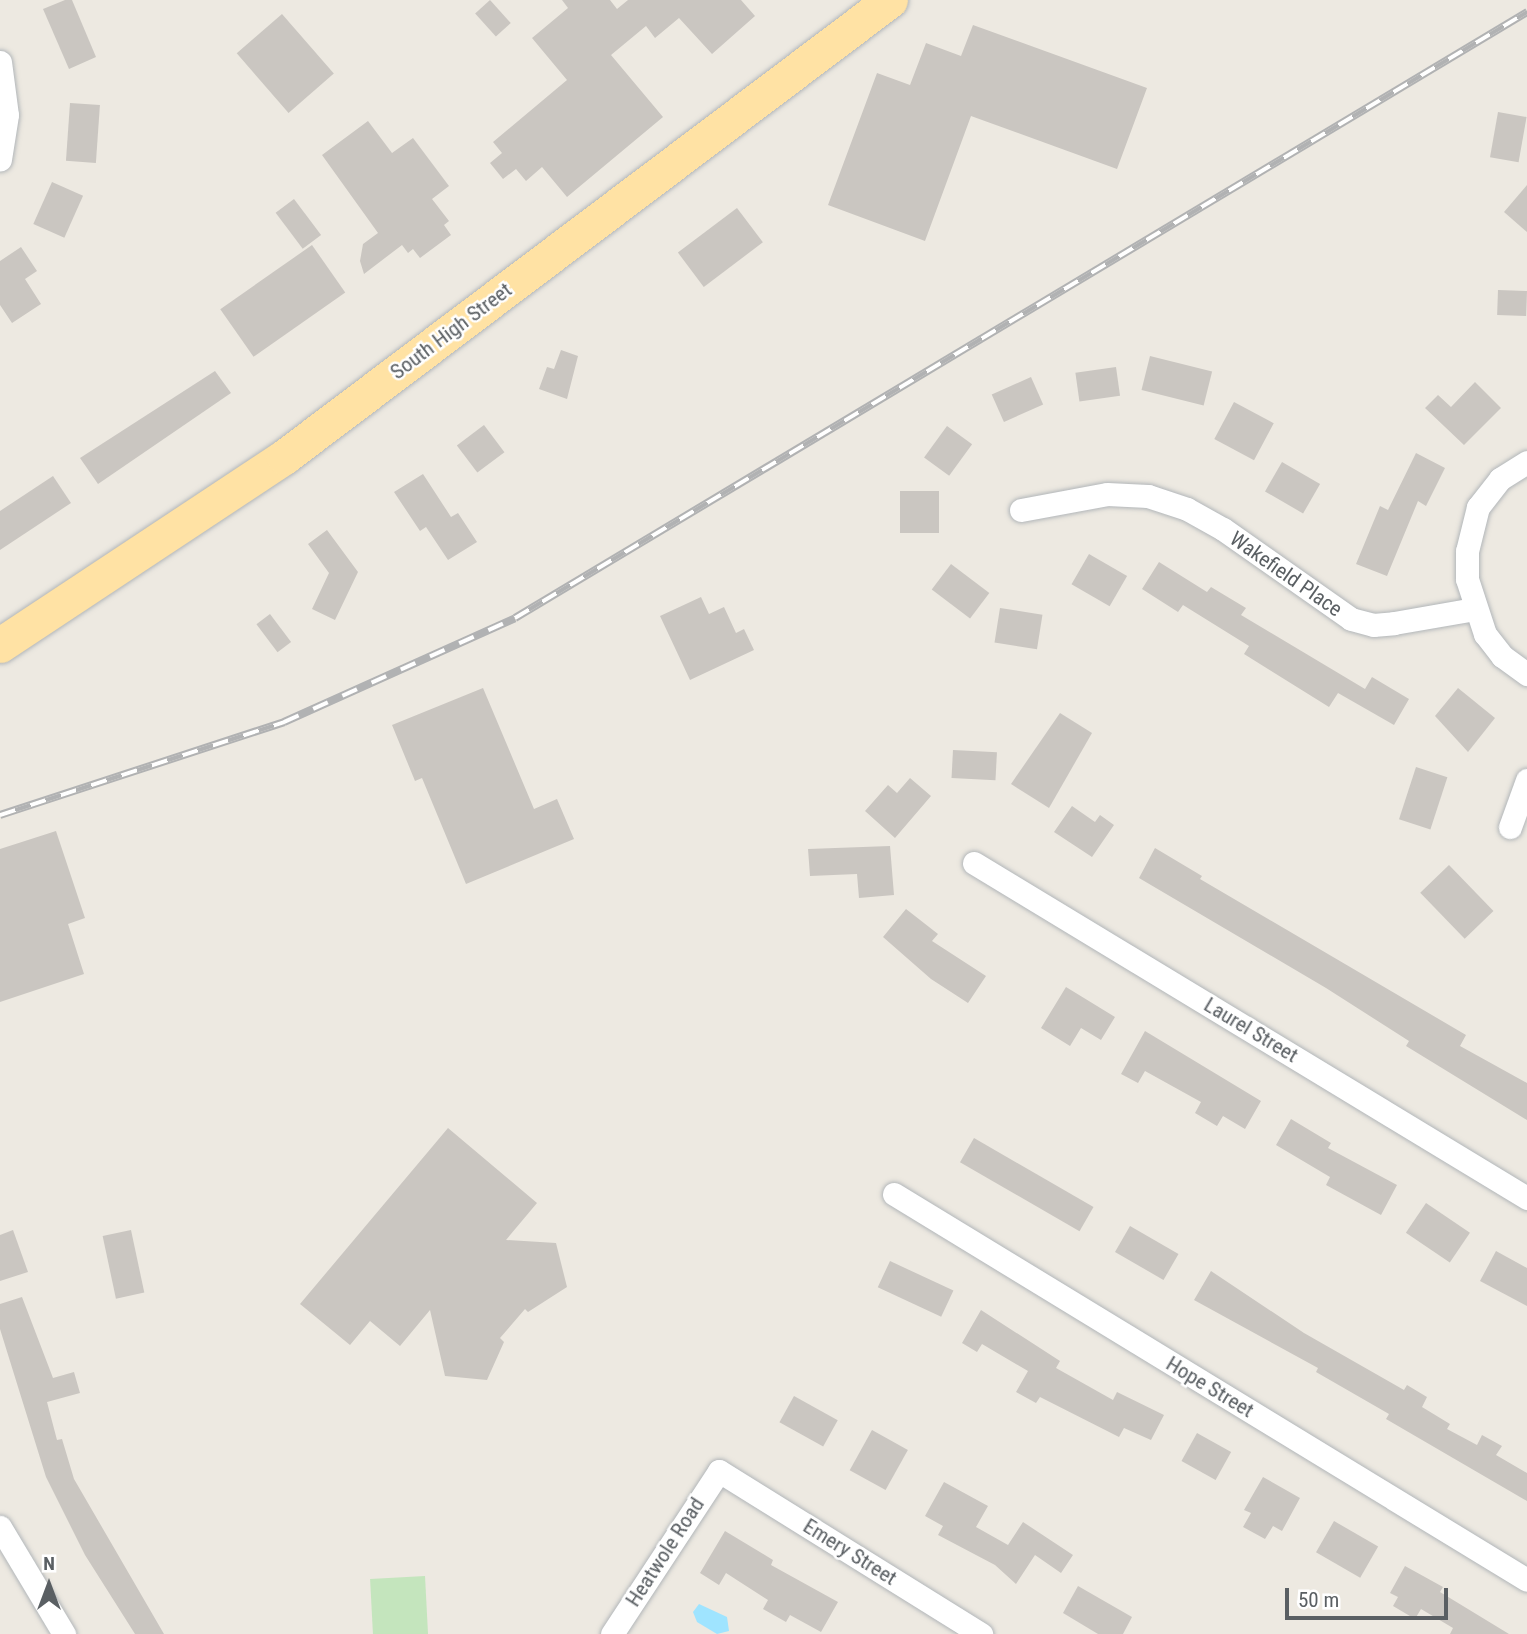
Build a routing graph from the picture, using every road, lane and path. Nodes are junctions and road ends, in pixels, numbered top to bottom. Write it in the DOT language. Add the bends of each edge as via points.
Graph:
graph roads {
  1 [pos="890,0"];
  2 [pos="0,62"];
  3 [pos="0,159"];
  4 [pos="1527,461"];
  5 [pos="1021,510"];
  6 [pos="1474,609"];
  7 [pos="0,645"];
  8 [pos="1527,674"];
  9 [pos="1527,780"];
  10 [pos="1510,827"];
  11 [pos="974,863"];
  12 [pos="894,1194"];
  13 [pos="1527,1198"];
  14 [pos="719,1471"];
  15 [pos="0,1527"];
  16 [pos="1527,1580"];
  17 [pos="64,1634"];
  18 [pos="612,1634"];
  19 [pos="981,1634"];
  1 -- 7 [label="main road, South High Street" via="284,457"];
  2 -- 3 [label="street" via="8,115"];
  4 -- 6 [label="street" via="1500,479 1478,508 1469,531 1467,579"];
  5 -- 6 [label="street, Wakefield Place" via="1107,494 1148,496 1187,509 1223,529 1350,619 1394,624"];
  6 -- 8 [label="street" via="1502,656"];
  9 -- 10 [label="street"];
  11 -- 13 [label="street, Laurel Street"];
  12 -- 16 [label="street, Hope Street"];
  14 -- 18 [label="street, Heatwole Road"];
  14 -- 19 [label="street, Emery Street"];
  15 -- 17 [label="street"];
}
